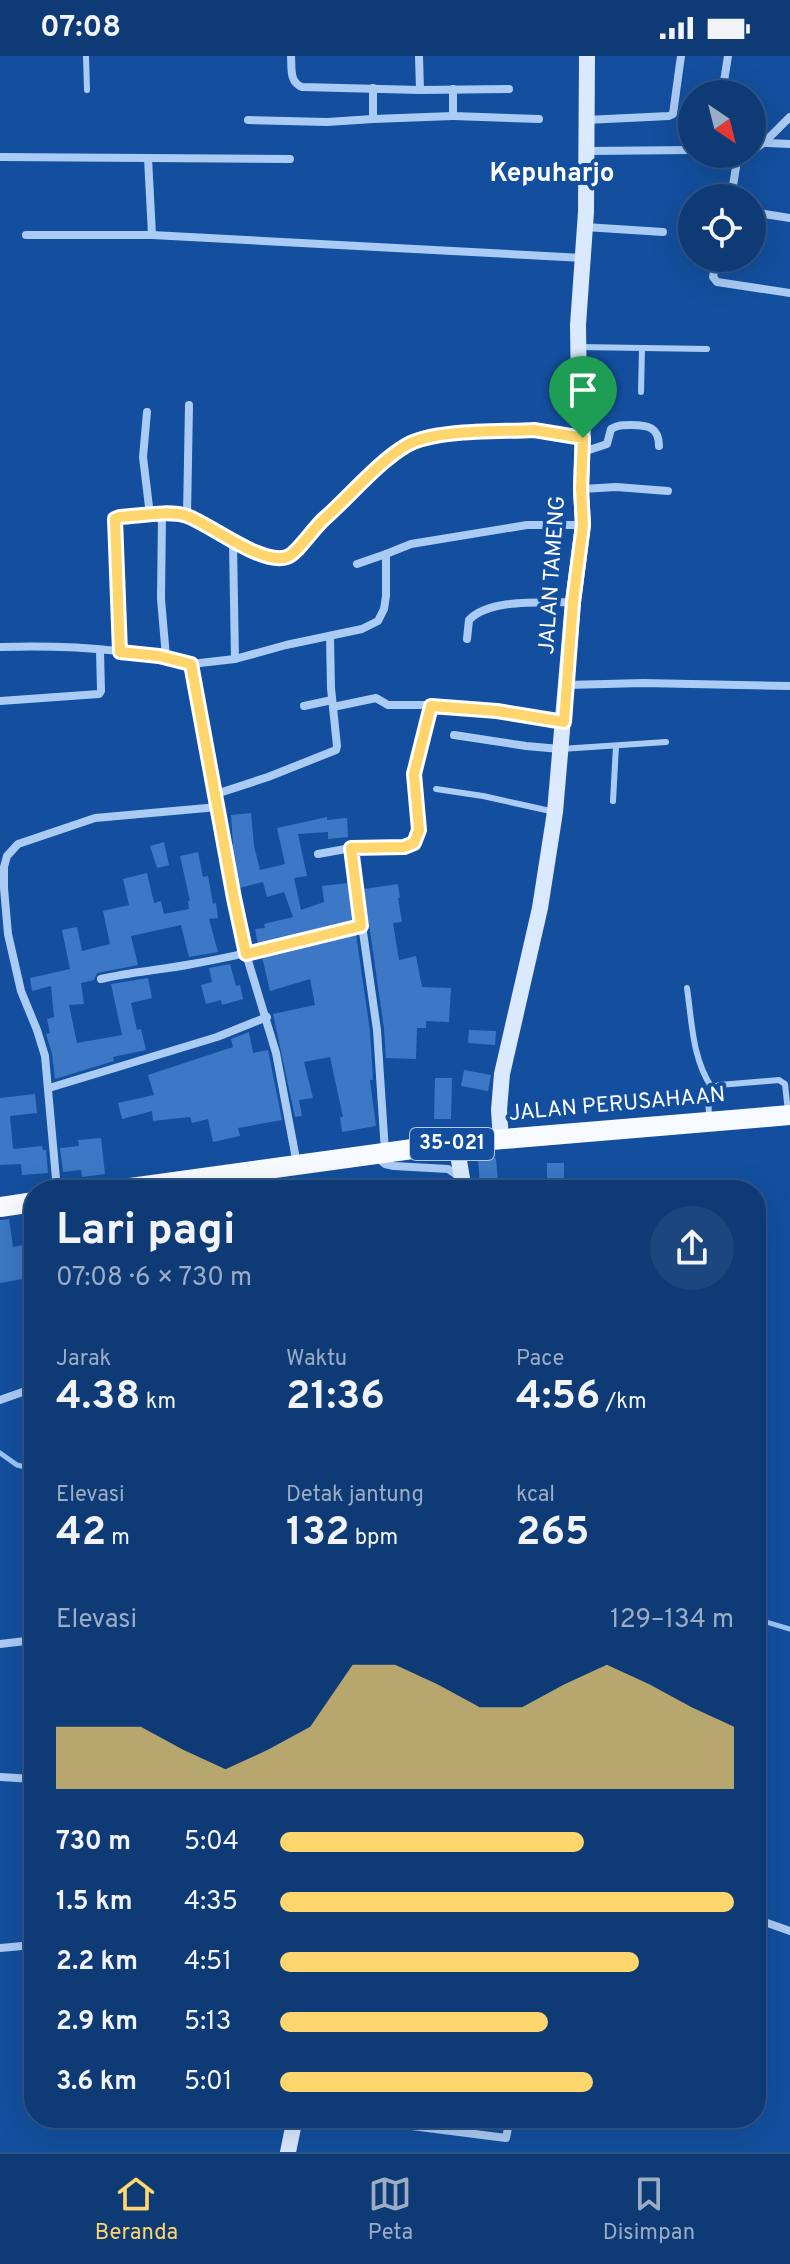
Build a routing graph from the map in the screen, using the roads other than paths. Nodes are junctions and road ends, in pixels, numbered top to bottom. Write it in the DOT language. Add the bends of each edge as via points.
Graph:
graph roads {
  1 [pos="86,56"];
  2 [pos="291,56"];
  3 [pos="419,56"];
  4 [pos="587,56"];
  5 [pos="681,56"];
  6 [pos="728,56"];
  7 [pos="724,80"];
  8 [pos="373,88"];
  9 [pos="453,89"];
  10 [pos="509,89"];
  11 [pos="87,90"];
  12 [pos="420,90"];
  13 [pos="453,116"];
  14 [pos="790,117"];
  15 [pos="373,119"];
  16 [pos="539,119"];
  17 [pos="248,120"];
  18 [pos="585,120"];
  19 [pos="767,143"];
  20 [pos="790,144"];
  21 [pos="678,150"];
  22 [pos="586,151"];
  23 [pos="0,157"];
  24 [pos="148,158"];
  25 [pos="290,159"];
  26 [pos="766,214"];
  27 [pos="790,218"];
  28 [pos="585,227"];
  29 [pos="663,232"];
  30 [pos="26,235"];
  31 [pos="152,235"];
  32 [pos="583,258"];
  33 [pos="714,272"];
  34 [pos="790,293"];
  35 [pos="579,347"];
  36 [pos="642,348"];
  37 [pos="707,349"];
  38 [pos="641,392"];
  39 [pos="189,405"];
  40 [pos="147,412"];
  41 [pos="583,445"];
  42 [pos="659,446"];
  43 [pos="581,489"];
  44 [pos="668,491"];
  45 [pos="150,515"];
  46 [pos="162,515"];
  47 [pos="187,516"];
  48 [pos="583,525"];
  49 [pos="233,543"];
  50 [pos="386,554"];
  51 [pos="357,564"];
  52 [pos="573,602"];
  53 [pos="330,637"];
  54 [pos="467,639"];
  55 [pos="0,647"];
  56 [pos="100,651"];
  57 [pos="120,652"];
  58 [pos="166,657"];
  59 [pos="235,659"];
  60 [pos="191,664"];
  61 [pos="567,685"];
  62 [pos="790,686"];
  63 [pos="0,701"];
  64 [pos="333,703"];
  65 [pos="304,706"];
  66 [pos="431,706"];
  67 [pos="564,722"];
  68 [pos="454,735"];
  69 [pos="666,742"];
  70 [pos="616,746"];
  71 [pos="561,749"];
  72 [pos="436,789"];
  73 [pos="216,794"];
  74 [pos="613,801"];
  75 [pos="218,807"];
  76 [pos="555,812"];
  77 [pos="351,848"];
  78 [pos="318,854"];
  79 [pos="361,926"];
  80 [pos="246,954"];
  81 [pos="101,979"];
  82 [pos="687,988"];
  83 [pos="267,1017"];
  84 [pos="787,1080"];
  85 [pos="49,1088"];
  86 [pos="712,1088"];
  87 [pos="789,1115"];
  88 [pos="709,1121"];
  89 [pos="501,1140"];
  90 [pos="456,1143"];
  91 [pos="378,1154"];
  92 [pos="297,1164"];
  93 [pos="56,1180"];
  94 [pos="186,1180"];
  95 [pos="459,1180"];
  96 [pos="463,1180"];
  97 [pos="24,1203"];
  98 [pos="0,1207"];
  99 [pos="24,1392"];
  100 [pos="0,1400"];
  101 [pos="24,1641"];
  102 [pos="0,1644"];
  103 [pos="0,1777"];
  104 [pos="24,1778"];
  105 [pos="766,1923"];
  106 [pos="790,1931"];
  107 [pos="24,1946"];
  108 [pos="0,1948"];
  109 [pos="293,2128"];
  110 [pos="428,2128"];
  111 [pos="508,2128"];
  112 [pos="288,2152"];
  1 -- 11 [label="lane"];
  2 -- 8 [label="street" via="296,85"];
  3 -- 12 [label="street"];
  4 -- 18 [label="street, JALAN TAMENG"];
  5 -- 18 [label="street" via="673,114"];
  6 -- 7 [label="street"];
  8 -- 12 [label="street"];
  8 -- 15 [label="street"];
  9 -- 10 [label="street"];
  9 -- 12 [label="street"];
  9 -- 13 [label="street"];
  13 -- 15 [label="street"];
  13 -- 16 [label="street"];
  14 -- 19 [label="street"];
  15 -- 17 [label="street"];
  18 -- 22 [label="street, JALAN TAMENG"];
  19 -- 20 [label="street"];
  21 -- 22 [label="street"];
  22 -- 28 [label="street, JALAN TAMENG"];
  23 -- 24 [label="street"];
  24 -- 25 [label="street"];
  24 -- 31 [label="street"];
  26 -- 27 [label="street"];
  28 -- 29 [label="street"];
  28 -- 32 [label="street, JALAN TAMENG"];
  30 -- 31 [label="street"];
  31 -- 32 [label="street"];
  32 -- 35 [label="street, JALAN TAMENG"];
  33 -- 34 [label="street" via="717,282"];
  35 -- 36 [label="lane"];
  35 -- 41 [label="street, JALAN TAMENG"];
  36 -- 37 [label="lane"];
  36 -- 38 [label="lane"];
  39 -- 47 [label="street"];
  40 -- 45 [label="street" via="143,457"];
  41 -- 42 [label="street" via="607,444 617,425 646,425 659,436"];
  41 -- 43 [label="street, JALAN TAMENG"];
  41 -- 49 [label="street" via="534,430 424,438 374,471 288,557"];
  43 -- 44 [label="street"];
  43 -- 48 [label="street, JALAN TAMENG"];
  45 -- 46 [label="street"];
  45 -- 57 [label="street" via="115,519"];
  46 -- 47 [label="street"];
  46 -- 58 [label="street"];
  47 -- 49 [label="street"];
  48 -- 50 [label="street" via="531,524 411,544"];
  48 -- 52 [label="street, JALAN TAMENG"];
  49 -- 59 [label="street"];
  50 -- 51 [label="street"];
  50 -- 53 [label="street" via="382,616 362,629"];
  52 -- 54 [label="street" via="480,610 469,620"];
  52 -- 61 [label="street, JALAN TAMENG"];
  53 -- 59 [label="street"];
  53 -- 64 [label="street"];
  55 -- 56 [label="street"];
  56 -- 57 [label="street"];
  56 -- 63 [label="street" via="99,694"];
  57 -- 58 [label="street"];
  58 -- 60 [label="street"];
  59 -- 60 [label="street"];
  60 -- 73 [label="street"];
  61 -- 62 [label="street"];
  61 -- 67 [label="street, JALAN TAMENG"];
  64 -- 65 [label="street"];
  64 -- 66 [label="street" via="370,698 388,705"];
  64 -- 73 [label="street" via="336,750"];
  66 -- 67 [label="street"];
  66 -- 77 [label="street" via="414,774 417,838 404,847"];
  67 -- 71 [label="street, JALAN TAMENG"];
  68 -- 71 [label="street"];
  69 -- 70 [label="lane"];
  70 -- 71 [label="lane"];
  70 -- 74 [label="lane"];
  71 -- 76 [label="street, JALAN TAMENG"];
  72 -- 76 [label="lane"];
  73 -- 75 [label="street"];
  75 -- 80 [label="street"];
  75 -- 85 [label="street" via="95,818 18,844 7,856 8,934 21,991 45,1056"];
  76 -- 89 [label="street, JALAN TAMENG" via="540,908 502,1074"];
  77 -- 78 [label="street"];
  77 -- 79 [label="street"];
  79 -- 80 [label="street"];
  79 -- 91 [label="street" via="377,1030"];
  80 -- 81 [label="street"];
  80 -- 83 [label="street"];
  82 -- 86 [label="lane" via="699,1067"];
  83 -- 85 [label="street"];
  83 -- 92 [label="street"];
  84 -- 86 [label="lane"];
  84 -- 87 [label="lane"];
  85 -- 93 [label="street"];
  86 -- 88 [label="lane"];
  87 -- 88 [label="main road, JALAN PERUSAHAAN / 35-021"];
  88 -- 89 [label="main road, JALAN PERUSAHAAN / 35-021"];
  89 -- 90 [label="main road, JALAN PERUSAHAAN / 35-021"];
  90 -- 91 [label="main road, JALAN PERUSAHAAN / 35-021"];
  90 -- 96 [label="street"];
  91 -- 92 [label="main road, JALAN PERUSAHAAN / 35-021"];
  91 -- 95 [label="street" via="385,1164 448,1169"];
  92 -- 94 [label="main road, JALAN PERUSAHAAN / 35-021"];
  97 -- 98 [label="main road"];
  99 -- 100 [label="street"];
  101 -- 102 [label="street"];
  103 -- 104 [label="street"];
  105 -- 106 [label="street"];
  107 -- 108 [label="street"];
  109 -- 112 [label="street"];
  110 -- 111 [label="street" via="506,2138"];
}
